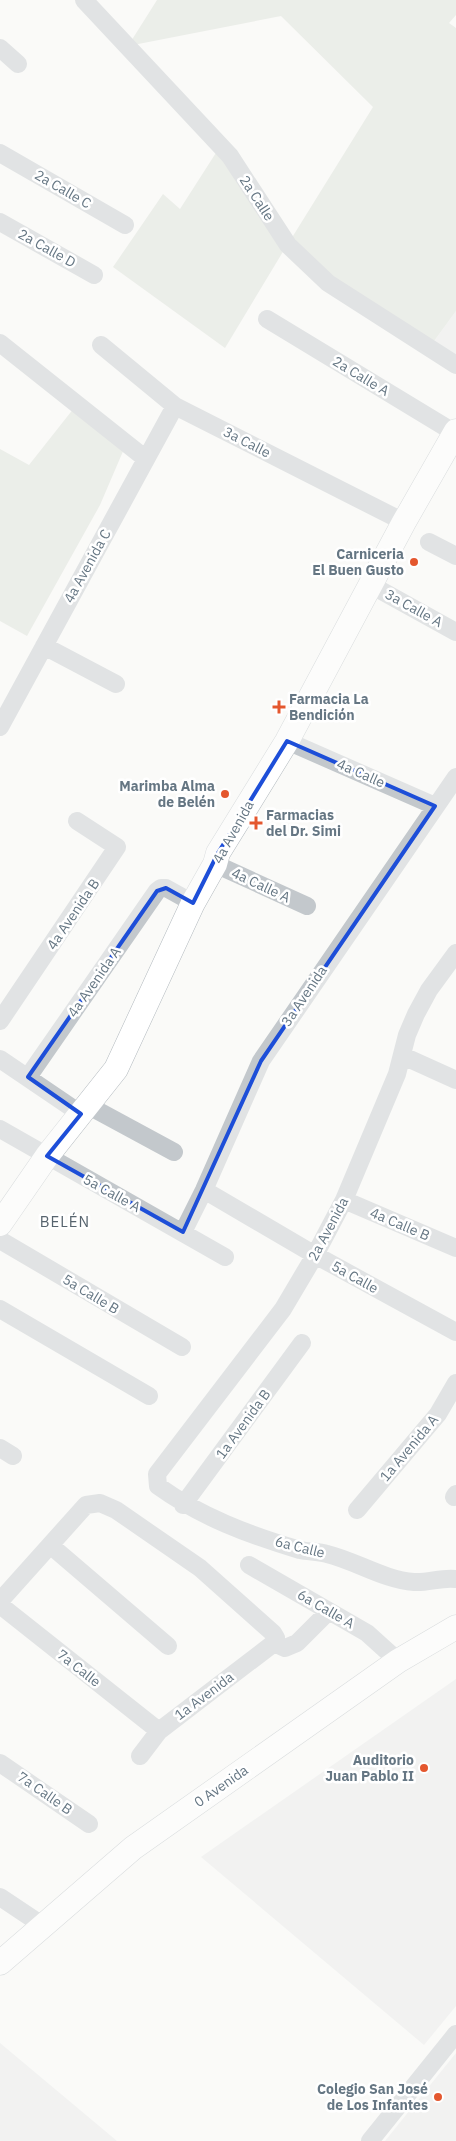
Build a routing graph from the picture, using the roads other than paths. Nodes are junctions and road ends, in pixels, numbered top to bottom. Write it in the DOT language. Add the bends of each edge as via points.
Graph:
graph roads {
  1 [pos="84,0"];
  2 [pos="0,48"];
  3 [pos="18,64"];
  4 [pos="0,153"];
  5 [pos="0,222"];
  6 [pos="125,225"];
  7 [pos="94,274"];
  8 [pos="267,319"];
  9 [pos="0,342"];
  10 [pos="101,345"];
  11 [pos="456,365"];
  12 [pos="174,406"];
  13 [pos="456,432"];
  14 [pos="146,459"];
  15 [pos="404,522"];
  16 [pos="429,542"];
  17 [pos="456,556"];
  18 [pos="372,585"];
  19 [pos="456,632"];
  20 [pos="44,646"];
  21 [pos="116,684"];
  22 [pos="2,718"];
  23 [pos="287,741"];
  24 [pos="456,776"];
  25 [pos="435,806"];
  26 [pos="77,820"];
  27 [pos="215,864"];
  28 [pos="193,903"];
  29 [pos="307,906"];
  30 [pos="456,953"];
  31 [pos="0,1021"];
  32 [pos="403,1056"];
  33 [pos="0,1059"];
  34 [pos="28,1077"];
  35 [pos="456,1080"];
  36 [pos="85,1110"];
  37 [pos="0,1129"];
  38 [pos="174,1152"];
  39 [pos="47,1156"];
  40 [pos="204,1190"];
  41 [pos="344,1200"];
  42 [pos="0,1224"];
  43 [pos="183,1232"];
  44 [pos="0,1240"];
  45 [pos="456,1248"];
  46 [pos="315,1255"];
  47 [pos="225,1257"];
  48 [pos="0,1309"];
  49 [pos="456,1332"];
  50 [pos="302,1343"];
  51 [pos="182,1347"];
  52 [pos="456,1383"];
  53 [pos="149,1396"];
  54 [pos="156,1481"];
  55 [pos="183,1505"];
  56 [pos="356,1510"];
  57 [pos="50,1545"];
  58 [pos="249,1565"];
  59 [pos="456,1579"];
  60 [pos="0,1601"];
  61 [pos="0,1605"];
  62 [pos="329,1611"];
  63 [pos="456,1627"];
  64 [pos="274,1643"];
  65 [pos="168,1646"];
  66 [pos="398,1661"];
  67 [pos="159,1731"];
  68 [pos="140,1756"];
  69 [pos="0,1763"];
  70 [pos="89,1824"];
  71 [pos="0,1897"];
  72 [pos="42,1925"];
  73 [pos="0,1963"];
  74 [pos="456,2034"];
  75 [pos="370,2141"];
  1 -- 11 [label="street, 2a Calle" via="230,156 288,245 328,283"];
  2 -- 3 [label="street"];
  4 -- 6 [label="street, 2a Calle C"];
  5 -- 7 [label="street, 2a Calle D"];
  8 -- 13 [label="street, 2a Calle A"];
  9 -- 14 [label="street"];
  10 -- 12 [label="street, 3a Calle"];
  12 -- 14 [label="street, 4a Avenida C"];
  12 -- 15 [label="street, 3a Calle"];
  13 -- 15 [label="street, 4a Avenida"];
  14 -- 20 [label="street, 4a Avenida C"];
  15 -- 18 [label="street, 4a Avenida"];
  16 -- 17 [label="street"];
  18 -- 19 [label="street, 3a Calle A"];
  18 -- 23 [label="street, 4a Avenida"];
  20 -- 21 [label="street"];
  20 -- 22 [label="street, 4a Avenida C"];
  23 -- 25 [label="street, 4a Calle"];
  23 -- 27 [label="street, 4a Avenida" via="218,853"];
  24 -- 25 [label="street, 3a Avenida"];
  25 -- 40 [label="street, 3a Avenida" via="261,1061"];
  26 -- 31 [label="street, 4a Avenida B" via="117,847"];
  27 -- 28 [label="street, 4a Avenida"];
  27 -- 29 [label="street, 4a Calle A"];
  28 -- 34 [label="street, 4a Avenida A" via="161,888"];
  28 -- 36 [label="street, 4a Avenida" via="116,1069"];
  30 -- 32 [label="street, 2a Avenida" via="424,998 407,1035"];
  32 -- 35 [label="street"];
  32 -- 41 [label="street, 2a Avenida"];
  33 -- 34 [label="street"];
  34 -- 36 [label="street"];
  36 -- 38 [label="street"];
  36 -- 39 [label="street, 4a Avenida"];
  37 -- 39 [label="street, 5a Calle A"];
  39 -- 42 [label="street, 4a Avenida"];
  39 -- 43 [label="street, 5a Calle A"];
  40 -- 43 [label="street, 3a Avenida"];
  40 -- 46 [label="street, 5a Calle"];
  41 -- 45 [label="street, 4a Calle B"];
  41 -- 46 [label="street, 2a Avenida"];
  43 -- 47 [label="street, 5a Calle A"];
  44 -- 51 [label="street, 5a Calle B"];
  46 -- 49 [label="street, 5a Calle"];
  46 -- 54 [label="street, 2a Avenida" via="283,1309 156,1474"];
  48 -- 53 [label="street"];
  50 -- 55 [label="street, 1a Avenida B"];
  52 -- 56 [label="street, 1a Avenida A" via="438,1414"];
  54 -- 55 [label="street, 6a Calle"];
  55 -- 59 [label="street, 6a Calle" via="257,1536 303,1550 326,1553 393,1578 414,1582"];
  57 -- 60 [label="street"];
  57 -- 64 [label="street" via="86,1505 100,1503 116,1510 200,1568 273,1633"];
  57 -- 65 [label="street"];
  58 -- 62 [label="street, 6a Calle A"];
  61 -- 67 [label="street, 7a Calle"];
  62 -- 64 [label="street" via="297,1643 285,1648"];
  62 -- 66 [label="street, 6a Calle A" via="367,1633"];
  63 -- 66 [label="street, 0 Avenida"];
  64 -- 67 [label="street, 1a Avenida"];
  66 -- 72 [label="street, 0 Avenida" via="133,1848"];
  67 -- 68 [label="street, 1a Avenida"];
  69 -- 70 [label="street, 7a Calle B"];
  71 -- 72 [label="street"];
  72 -- 73 [label="street, 0 Avenida"];
  74 -- 75 [label="street"];
}
